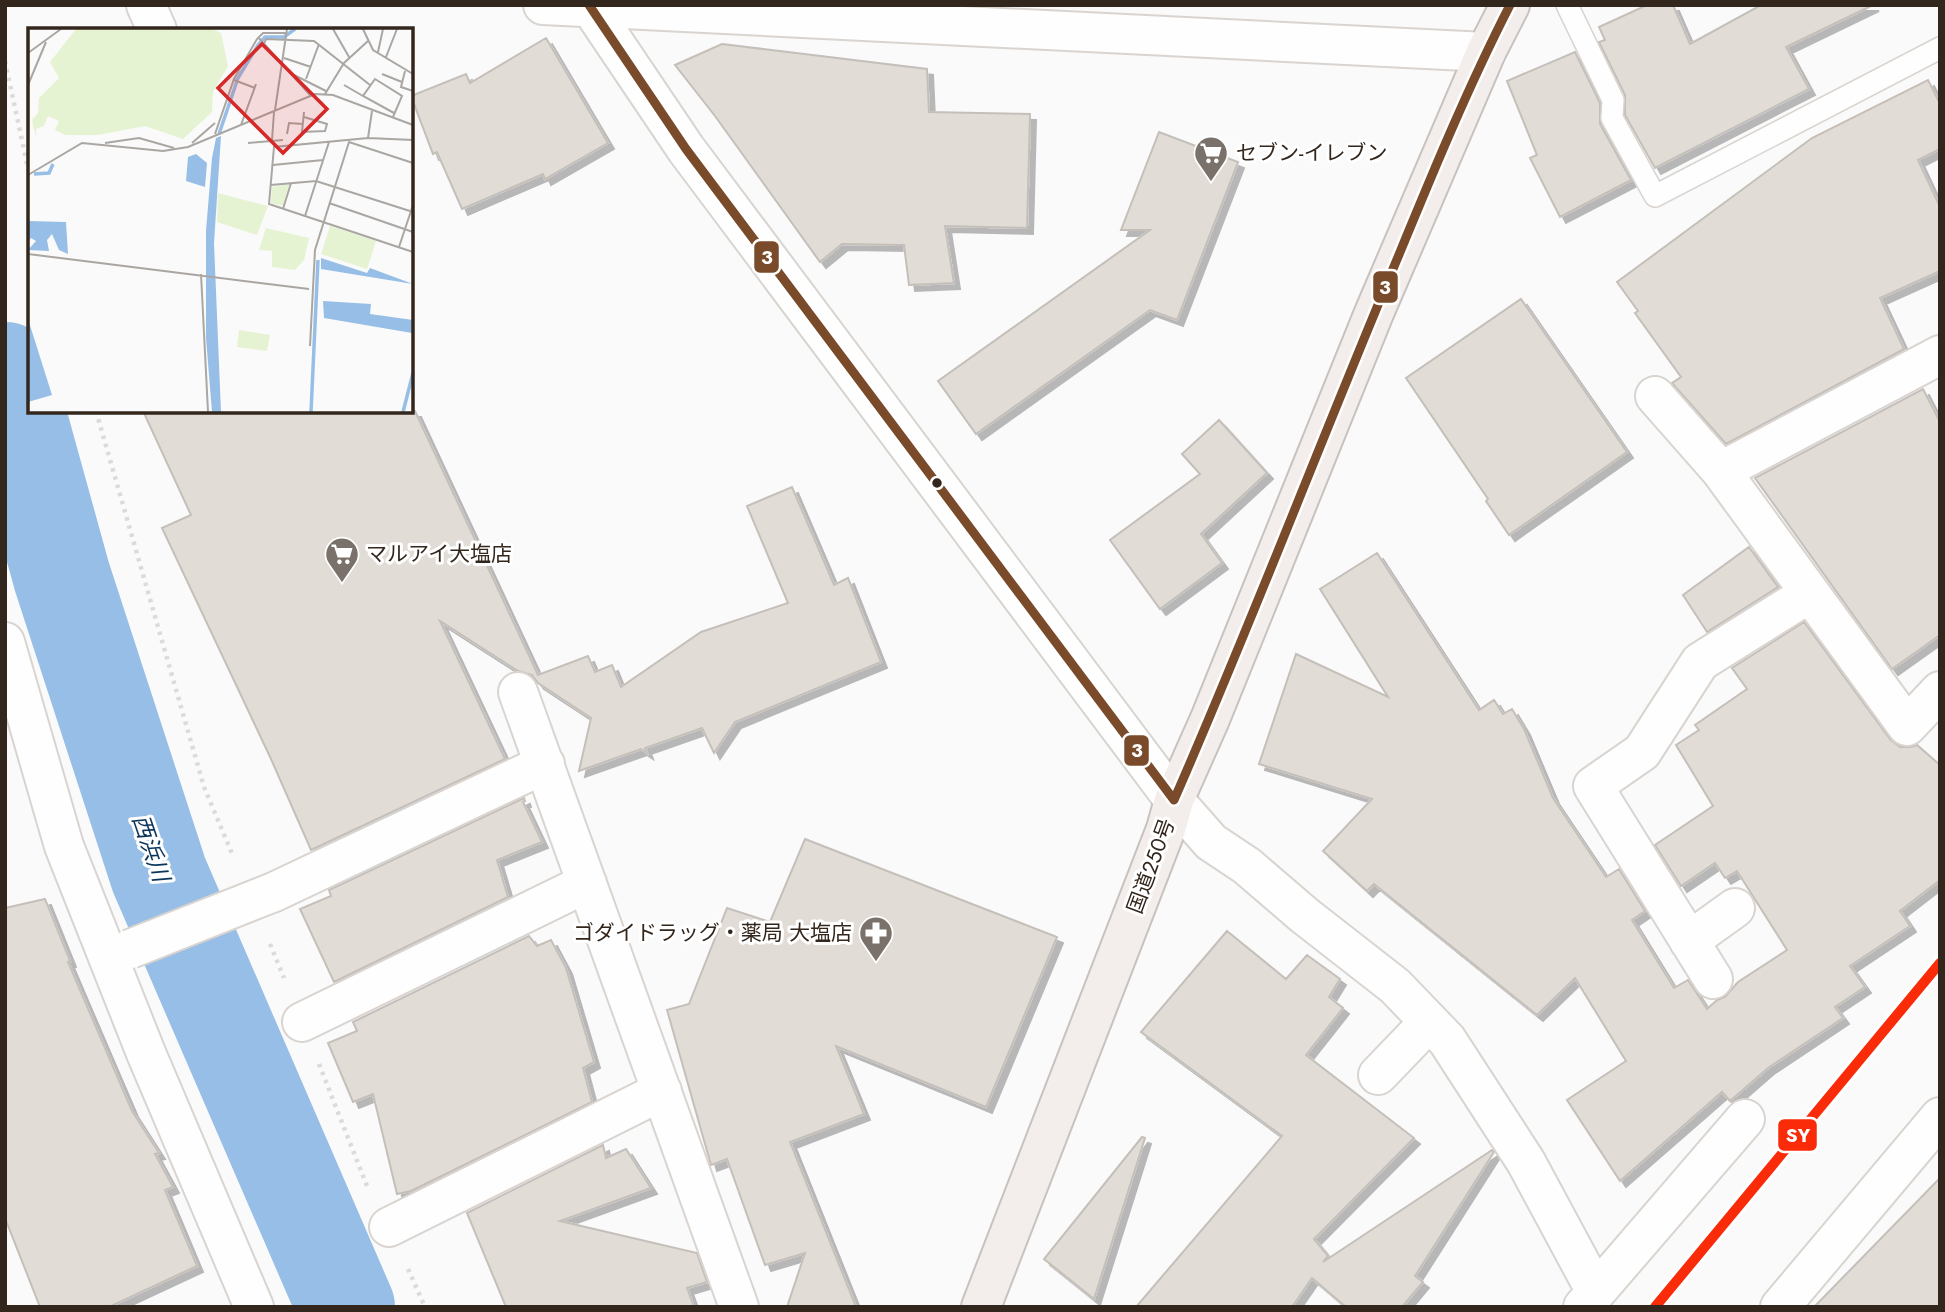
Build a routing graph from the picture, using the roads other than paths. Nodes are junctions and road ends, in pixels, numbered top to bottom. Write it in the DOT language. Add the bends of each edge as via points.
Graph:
graph roads {
  1 [pos="146,5"];
  2 [pos="543,5"];
  3 [pos="1510,5"];
  4 [pos="1567,5"];
  5 [pos="590,7"];
  6 [pos="915,15"];
  7 [pos="156,28"];
  8 [pos="1940,48"];
  9 [pos="1486,52"];
  10 [pos="1940,355"];
  11 [pos="1655,396"];
  12 [pos="1721,471"];
  13 [pos="1810,593"];
  14 [pos="5,642"];
  15 [pos="1940,691"];
  16 [pos="518,692"];
  17 [pos="545,764"];
  18 [pos="1174,800"];
  19 [pos="587,883"];
  20 [pos="1735,908"];
  21 [pos="1689,941"];
  22 [pos="119,953"];
  23 [pos="1713,979"];
  24 [pos="302,1022"];
  25 [pos="1429,1022"];
  26 [pos="1378,1075"];
  27 [pos="662,1091"];
  28 [pos="1940,1117"];
  29 [pos="1745,1119"];
  30 [pos="389,1227"];
  31 [pos="1589,1299"];
  32 [pos="254,1307"];
  33 [pos="740,1307"];
  34 [pos="981,1307"];
  35 [pos="1780,1307"];
  1 -- 7 [label="street"];
  2 -- 5 [label="street"];
  3 -- 9 [label="highway, 国道250号"];
  4 -- 8 [label="lane" via="1613,100 1612,118 1655,196"];
  5 -- 6 [label="street"];
  5 -- 18 [label="street" via="686,149"];
  6 -- 9 [label="street"];
  9 -- 18 [label="highway, 国道250号"];
  10 -- 12 [label="street"];
  11 -- 12 [label="street"];
  12 -- 13 [label="street"];
  13 -- 15 [label="street" via="1907,726"];
  13 -- 21 [label="street" via="1700,662 1642,752 1593,786"];
  14 -- 22 [label="street" via="64,846"];
  16 -- 17 [label="street"];
  17 -- 19 [label="street"];
  17 -- 22 [label="street, bridge" via="274,892"];
  18 -- 25 [label="street" via="1210,842 1247,866 1395,986"];
  18 -- 34 [label="highway, 国道250号" via="1167,829"];
  19 -- 24 [label="street"];
  19 -- 27 [label="street"];
  20 -- 21 [label="street"];
  21 -- 23 [label="street"];
  22 -- 32 [label="street"];
  25 -- 26 [label="street"];
  25 -- 31 [label="street" via="1447,1040 1526,1162"];
  27 -- 30 [label="street"];
  27 -- 33 [label="street"];
  28 -- 35 [label="street"];
  29 -- 31 [label="street"];
}
